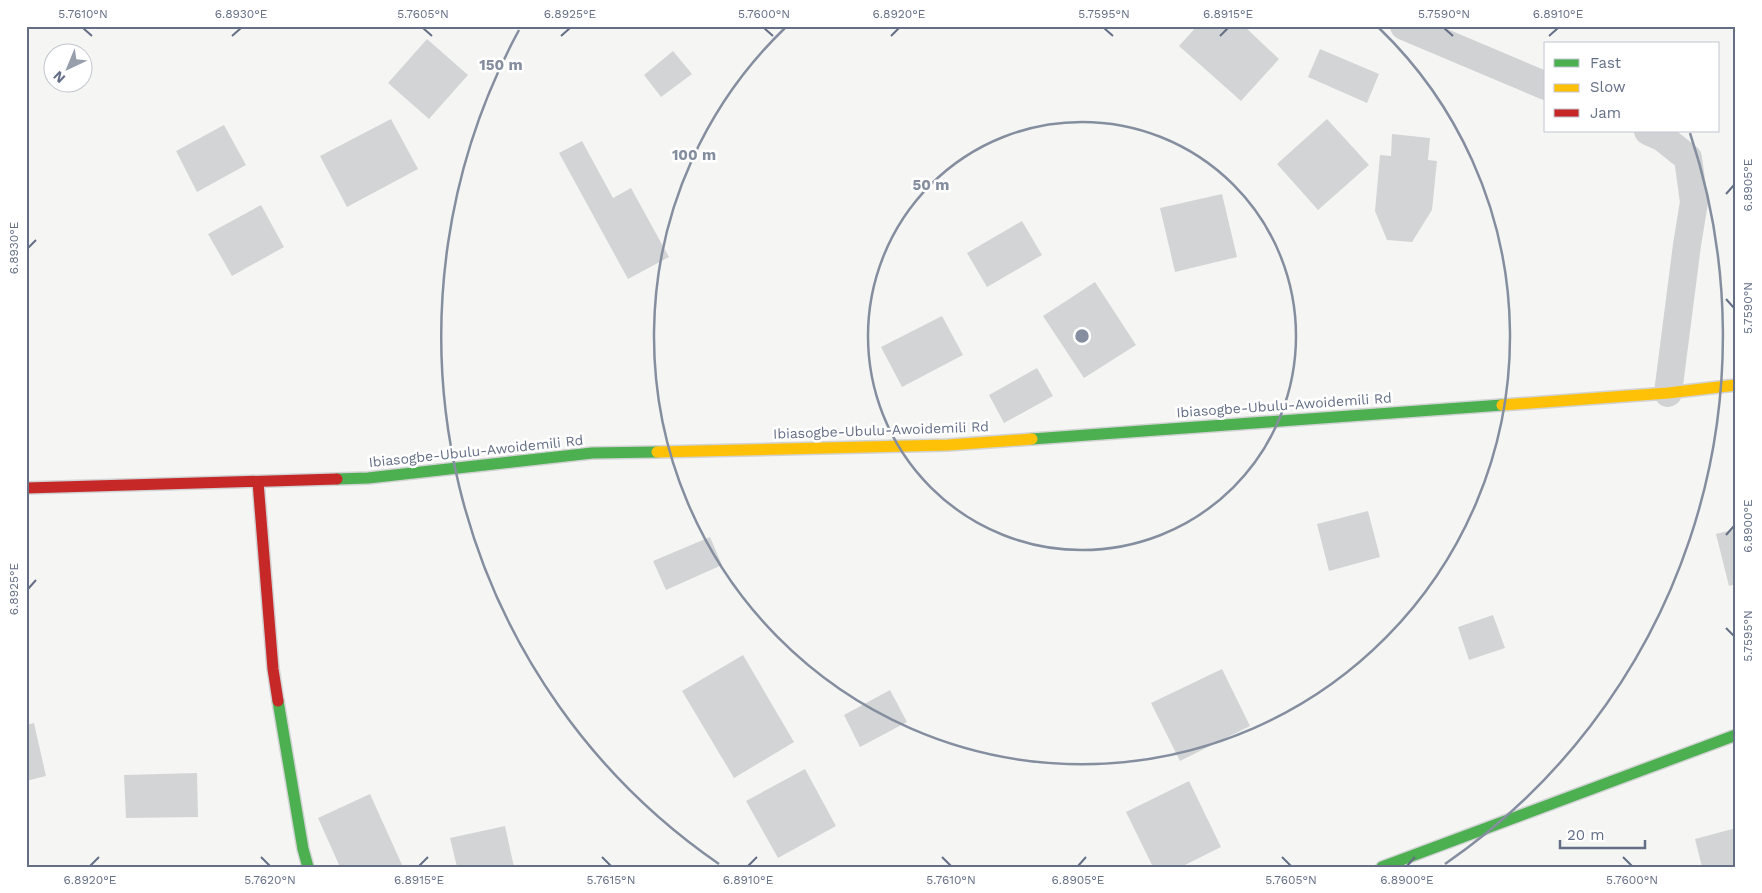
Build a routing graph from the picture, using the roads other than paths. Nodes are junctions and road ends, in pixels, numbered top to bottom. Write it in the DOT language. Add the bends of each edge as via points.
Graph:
graph roads {
  1 [pos="1404,26"];
  2 [pos="1544,85"];
  3 [pos="1650,132"];
  4 [pos="1736,385"];
  5 [pos="1668,392"];
  6 [pos="258,482"];
  7 [pos="26,488"];
  8 [pos="1736,735"];
  9 [pos="308,867"];
  10 [pos="1382,867"];
  1 -- 2 [label="street"];
  3 -- 5 [label="street" via="1688,158 1694,202"];
  4 -- 5 [label="street, Ibiasogbe-Ubulu-Awoidemili Rd"];
  5 -- 6 [label="street, Ibiasogbe-Ubulu-Awoidemili Rd" via="948,445 592,453 368,478"];
  6 -- 7 [label="street, Ibiasogbe-Ubulu-Awoidemili Rd"];
  6 -- 9 [label="street" via="273,669"];
  8 -- 10 [label="street"];
}
